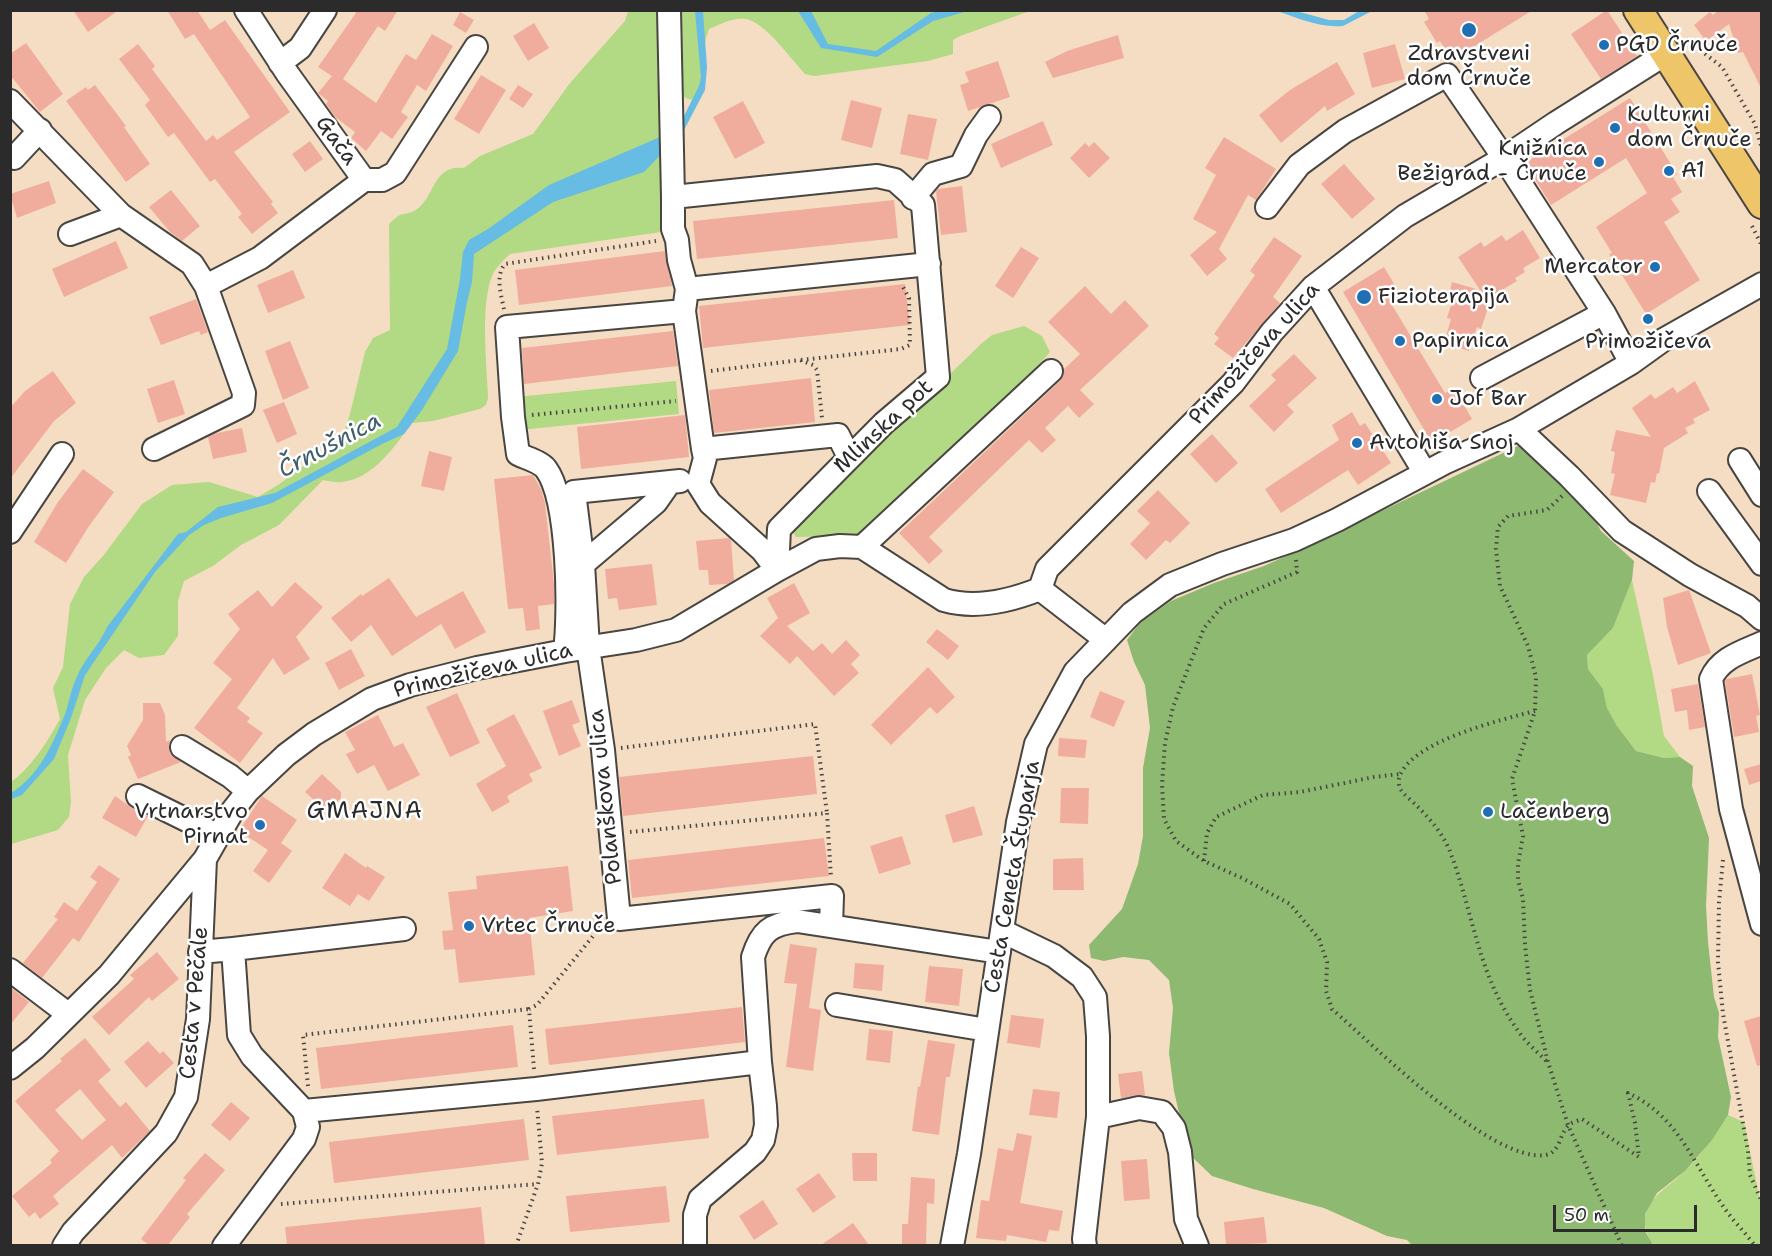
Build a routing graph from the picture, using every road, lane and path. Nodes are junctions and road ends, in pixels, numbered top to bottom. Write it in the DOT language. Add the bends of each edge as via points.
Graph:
graph roads {
  1 [pos="246,10"];
  2 [pos="325,10"];
  3 [pos="669,10"];
  4 [pos="1638,10"];
  5 [pos="1674,44"];
  6 [pos="476,47"];
  7 [pos="280,63"];
  8 [pos="10,101"];
  9 [pos="989,117"];
  10 [pos="40,130"];
  11 [pos="1761,149"];
  12 [pos="14,158"];
  13 [pos="1504,158"];
  14 [pos="364,180"];
  15 [pos="672,197"];
  16 [pos="913,198"];
  17 [pos="1761,204"];
  18 [pos="1267,207"];
  19 [pos="121,215"];
  20 [pos="70,234"];
  21 [pos="677,240"];
  22 [pos="929,264"];
  23 [pos="892,266"];
  24 [pos="1761,284"];
  25 [pos="206,286"];
  26 [pos="1313,287"];
  27 [pos="686,300"];
  28 [pos="1604,313"];
  29 [pos="507,327"];
  30 [pos="801,360"];
  31 [pos="1631,363"];
  32 [pos="1052,371"];
  33 [pos="693,374"];
  34 [pos="1482,378"];
  35 [pos="697,407"];
  36 [pos="513,417"];
  37 [pos="1519,429"];
  38 [pos="824,436"];
  39 [pos="154,449"];
  40 [pos="62,454"];
  41 [pos="704,454"];
  42 [pos="849,457"];
  43 [pos="1740,460"];
  44 [pos="1425,473"];
  45 [pos="1569,476"];
  46 [pos="670,482"];
  47 [pos="1709,491"];
  48 [pos="566,493"];
  49 [pos="1761,495"];
  50 [pos="10,532"];
  51 [pos="1294,540"];
  52 [pos="862,547"];
  53 [pos="583,564"];
  54 [pos="1761,564"];
  55 [pos="777,570"];
  56 [pos="1040,589"];
  57 [pos="1761,619"];
  58 [pos="1106,640"];
  59 [pos="1761,643"];
  60 [pos="588,647"];
  61 [pos="565,651"];
  62 [pos="1535,711"];
  63 [pos="182,747"];
  64 [pos="603,750"];
  65 [pos="1400,774"];
  66 [pos="248,790"];
  67 [pos="138,796"];
  68 [pos="827,813"];
  69 [pos="611,834"];
  70 [pos="219,836"];
  71 [pos="205,859"];
  72 [pos="1723,859"];
  73 [pos="1204,861"];
  74 [pos="832,896"];
  75 [pos="619,919"];
  76 [pos="1761,924"];
  77 [pos="831,926"];
  78 [pos="404,929"];
  79 [pos="1000,941"];
  80 [pos="233,949"];
  81 [pos="200,951"];
  82 [pos="10,970"];
  83 [pos="837,1005"];
  84 [pos="529,1010"];
  85 [pos="68,1014"];
  86 [pos="987,1030"];
  87 [pos="760,1062"];
  88 [pos="1548,1062"];
  89 [pos="10,1068"];
  90 [pos="536,1089"];
  91 [pos="307,1110"];
  92 [pos="1098,1117"];
  93 [pos="1568,1125"];
  94 [pos="538,1184"];
  95 [pos="1761,1202"];
  96 [pos="255,1206"];
  97 [pos="1082,1243"];
  98 [pos="64,1245"];
  99 [pos="224,1245"];
  100 [pos="516,1245"];
  101 [pos="694,1245"];
  102 [pos="952,1245"];
  103 [pos="1197,1245"];
  104 [pos="1622,1245"];
  105 [pos="1755,1245"];
  1 -- 7 [label="street, Gača"];
  2 -- 7 [label="street" via="300,48"];
  3 -- 15 [label="street"];
  4 -- 5 [label="main road"];
  5 -- 11 [label="path" via="1722,67 1755,124"];
  5 -- 13 [label="street, Primožičeva ulica"];
  5 -- 17 [label="main road"];
  6 -- 14 [label="street, Gača" via="395,173 382,180"];
  7 -- 14 [label="street, Gača"];
  8 -- 10 [label="street"];
  9 -- 16 [label="street" via="961,166 933,174"];
  10 -- 12 [label="street"];
  10 -- 19 [label="street"];
  13 -- 18 [label="street" via="1447,75 1345,131 1299,165"];
  13 -- 26 [label="street, Primožičeva ulica" via="1406,216"];
  13 -- 28 [label="street"];
  14 -- 25 [label="street" via="260,258"];
  15 -- 16 [label="street, Mlinska pot" via="877,176 894,180"];
  15 -- 21 [label="street"];
  16 -- 22 [label="street, Mlinska pot" via="923,205"];
  19 -- 20 [label="street"];
  19 -- 25 [label="street" via="192,264"];
  21 -- 27 [label="street"];
  21 -- 29 [label="path" via="505,264 499,277"];
  22 -- 23 [label="street"];
  22 -- 42 [label="street, Mlinska pot" via="938,377"];
  23 -- 27 [label="street"];
  23 -- 30 [label="path" via="909,298 910,345"];
  24 -- 31 [label="street, Cesta Ceneta Štuparja" via="1663,340"];
  25 -- 39 [label="street" via="244,393 243,405"];
  26 -- 44 [label="street"];
  26 -- 56 [label="street, Primožičeva ulica" via="1233,383 1047,569"];
  27 -- 29 [label="street"];
  27 -- 33 [label="street"];
  28 -- 31 [label="street"];
  28 -- 34 [label="street"];
  29 -- 36 [label="street"];
  30 -- 33 [label="path"];
  30 -- 38 [label="path" via="817,370"];
  31 -- 37 [label="street, Cesta Ceneta Štuparja"];
  32 -- 52 [label="street"];
  33 -- 35 [label="street"];
  35 -- 36 [label="path"];
  35 -- 41 [label="street"];
  36 -- 48 [label="street" via="518,454 545,467"];
  37 -- 44 [label="street, Cesta Ceneta Štuparja"];
  37 -- 45 [label="street"];
  38 -- 41 [label="street"];
  38 -- 42 [label="street" via="838,435"];
  40 -- 50 [label="street"];
  41 -- 46 [label="street" via="694,471"];
  41 -- 55 [label="street" via="698,484 710,503 762,550"];
  42 -- 55 [label="street, Mlinska pot" via="779,529"];
  43 -- 49 [label="street"];
  44 -- 51 [label="street, Cesta Ceneta Štuparja"];
  45 -- 57 [label="street" via="1622,531 1747,606"];
  45 -- 62 [label="path" via="1562,498 1547,510 1508,516 1498,527 1500,586 1528,646 1536,677"];
  46 -- 48 [label="street"];
  46 -- 53 [label="street" via="656,502"];
  47 -- 54 [label="street"];
  48 -- 53 [label="street, Polanškova ulica"];
  48 -- 61 [label="street"];
  51 -- 58 [label="street, Cesta Ceneta Štuparja" via="1170,585 1132,613"];
  51 -- 73 [label="path" via="1297,572 1224,604 1204,628 1173,707 1165,743 1164,819 1176,841"];
  52 -- 55 [label="street, Primožičeva ulica" via="816,549"];
  52 -- 56 [label="street" via="944,600 959,604 997,602"];
  53 -- 60 [label="street, Polanškova ulica"];
  55 -- 60 [label="street, Primožičeva ulica" via="676,630"];
  56 -- 58 [label="street"];
  58 -- 79 [label="street, Cesta Ceneta Štuparja" via="1075,672 1036,744 1018,822"];
  59 -- 76 [label="street" via="1725,661 1712,679 1731,809"];
  60 -- 61 [label="street, Primožičeva ulica"];
  60 -- 64 [label="street, Polanškova ulica"];
  61 -- 66 [label="street, Primožičeva ulica" via="477,668 372,699 314,734"];
  62 -- 65 [label="path" via="1436,743 1410,760"];
  62 -- 88 [label="path" via="1512,779 1523,836 1518,880 1530,990"];
  63 -- 66 [label="street"];
  64 -- 68 [label="path" via="815,724"];
  64 -- 69 [label="street, Polanškova ulica"];
  65 -- 73 [label="path" via="1263,795 1216,817 1207,833"];
  65 -- 88 [label="path" via="1402,792 1448,843 1478,949 1496,995 1519,1034"];
  66 -- 70 [label="street, Primožičeva ulica"];
  67 -- 70 [label="street"];
  68 -- 69 [label="path"];
  68 -- 74 [label="path"];
  69 -- 75 [label="street, Polanškova ulica"];
  70 -- 71 [label="street, Primožičeva ulica"];
  71 -- 81 [label="street, Cesta v Pečale"];
  71 -- 85 [label="street, Primožičeva ulica" via="109,975"];
  72 -- 95 [label="path" via="1718,962 1723,1014 1750,1175"];
  73 -- 93 [label="path" via="1290,904 1320,939 1327,962 1326,991 1332,1009 1445,1109 1492,1140 1527,1155 1547,1156 1558,1146"];
  74 -- 75 [label="street"];
  74 -- 77 [label="street"];
  75 -- 84 [label="path" via="600,926"];
  77 -- 79 [label="street"];
  77 -- 87 [label="street" via="779,923 757,943 753,957"];
  78 -- 80 [label="street"];
  79 -- 86 [label="street, Cesta Ceneta Štuparja"];
  79 -- 92 [label="street" via="1054,956 1082,977 1095,997"];
  80 -- 81 [label="street"];
  80 -- 91 [label="street" via="239,1035 252,1056"];
  81 -- 98 [label="street, Cesta v Pečale" via="198,1019 186,1097 166,1133"];
  82 -- 85 [label="street"];
  83 -- 86 [label="street"];
  84 -- 90 [label="path"];
  84 -- 91 [label="path" via="303,1035"];
  85 -- 89 [label="street, Primožičeva ulica"];
  86 -- 102 [label="street, Cesta Ceneta Štuparja"];
  87 -- 90 [label="street"];
  87 -- 101 [label="street" via="765,1106 763,1140 755,1152 700,1199"];
  88 -- 93 [label="path"];
  90 -- 91 [label="street"];
  90 -- 94 [label="path" via="542,1163"];
  91 -- 96 [label="street" via="304,1139"];
  92 -- 97 [label="street"];
  92 -- 103 [label="street" via="1139,1108 1162,1112 1174,1128 1186,1219"];
  93 -- 104 [label="path"];
  93 -- 105 [label="path" via="1582,1119 1639,1157 1628,1093 1645,1101 1668,1121 1723,1206"];
  94 -- 96 [label="path"];
  94 -- 100 [label="path"];
  96 -- 99 [label="street"];
}
